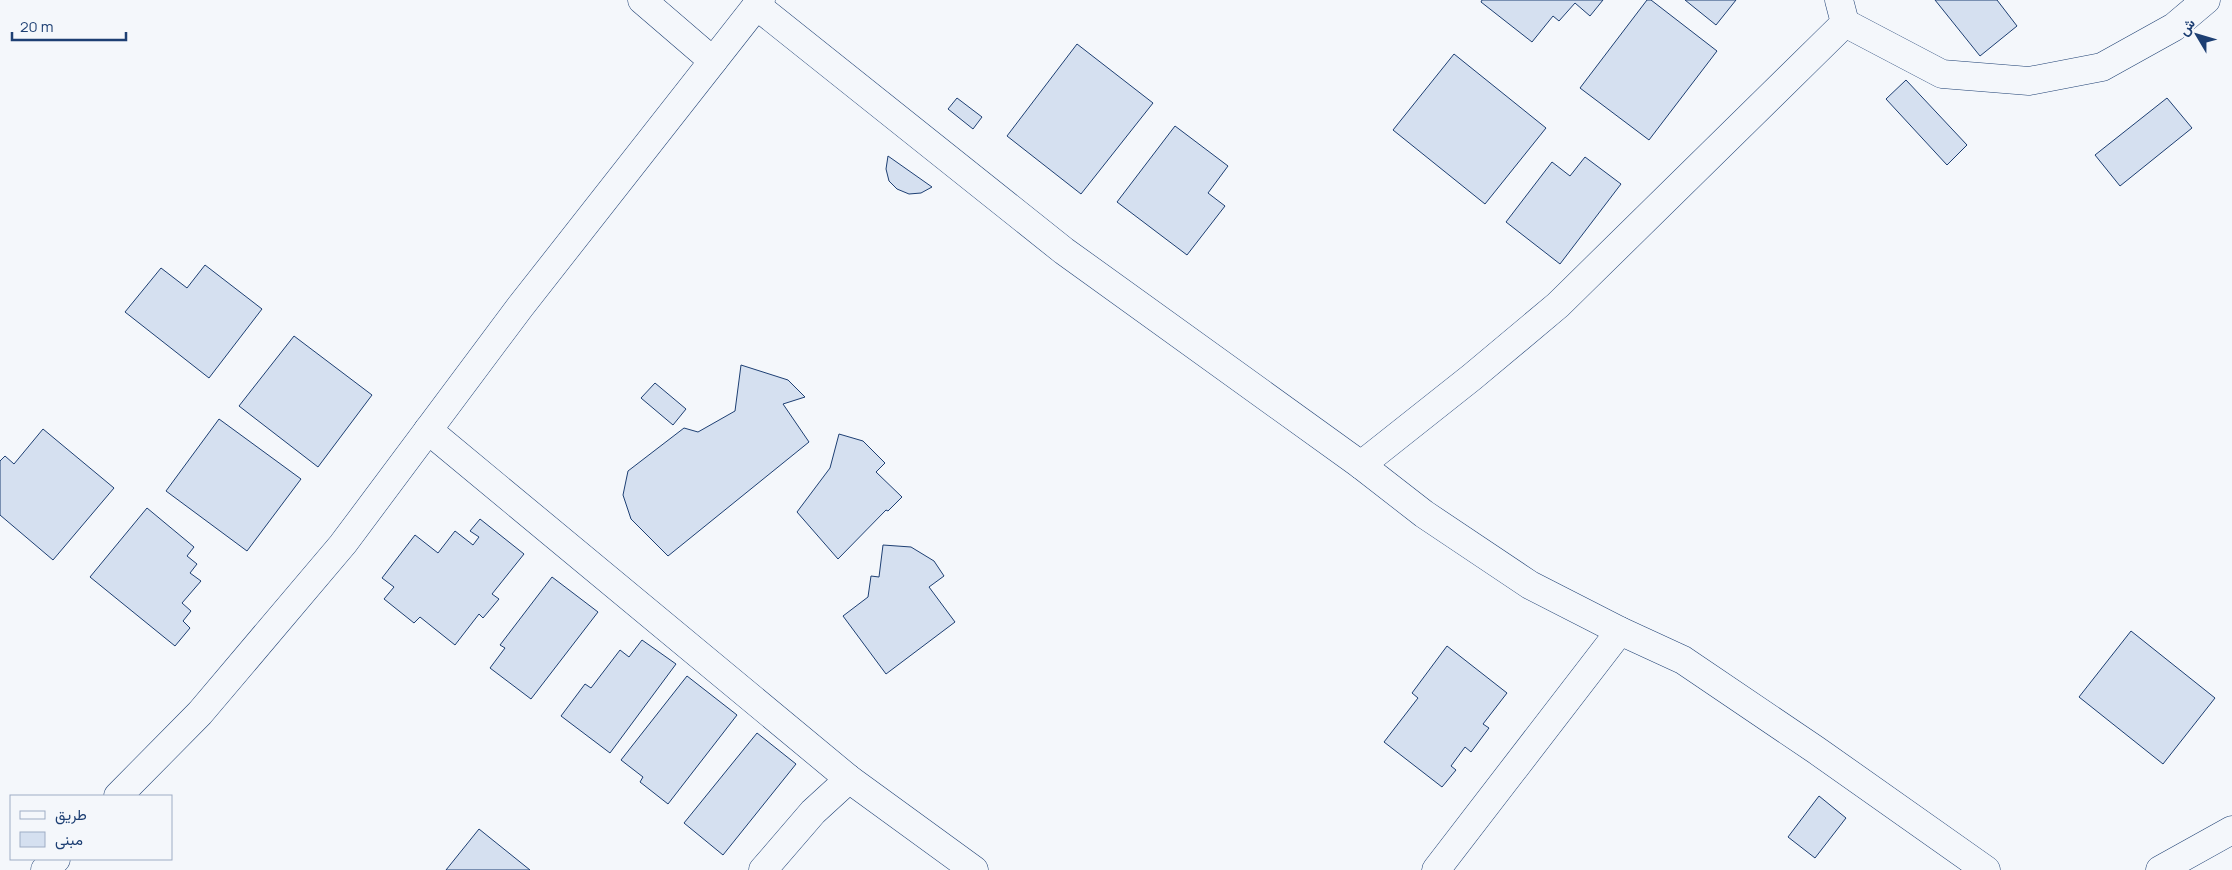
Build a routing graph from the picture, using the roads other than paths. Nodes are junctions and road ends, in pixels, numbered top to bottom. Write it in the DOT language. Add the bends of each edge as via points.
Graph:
graph roads {
  1 [pos="642,0"];
  2 [pos="2206,0"];
  3 [pos="759,3"];
  4 [pos="1842,12"];
  5 [pos="713,61"];
  6 [pos="428,430"];
  7 [pos="1361,465"];
  8 [pos="1620,631"];
  9 [pos="849,779"];
  10 [pos="119,795"];
  11 [pos="2232,830"];
  12 [pos="55,860"];
  13 [pos="45,870"];
  14 [pos="764,870"];
  15 [pos="974,870"];
  16 [pos="1436,870"];
  17 [pos="1986,870"];
  18 [pos="2160,870"];
  1 -- 5 [label="street"];
  2 -- 4 [label="street" via="2174,27 2102,67 2029,81 1942,74"];
  3 -- 5 [label="street"];
  3 -- 7 [label="street" via="1064,251"];
  4 -- 7 [label="street" via="1558,305"];
  5 -- 6 [label="street"];
  6 -- 9 [label="street"];
  6 -- 10 [label="street" via="337,552 200,713"];
  7 -- 8 [label="street" via="1424,514 1530,585"];
  8 -- 16 [label="street"];
  8 -- 17 [label="street" via="1682,660"];
  9 -- 14 [label="street" via="813,812"];
  9 -- 15 [label="street"];
  11 -- 18 [label="street"];
  12 -- 13 [label="street"];
}
